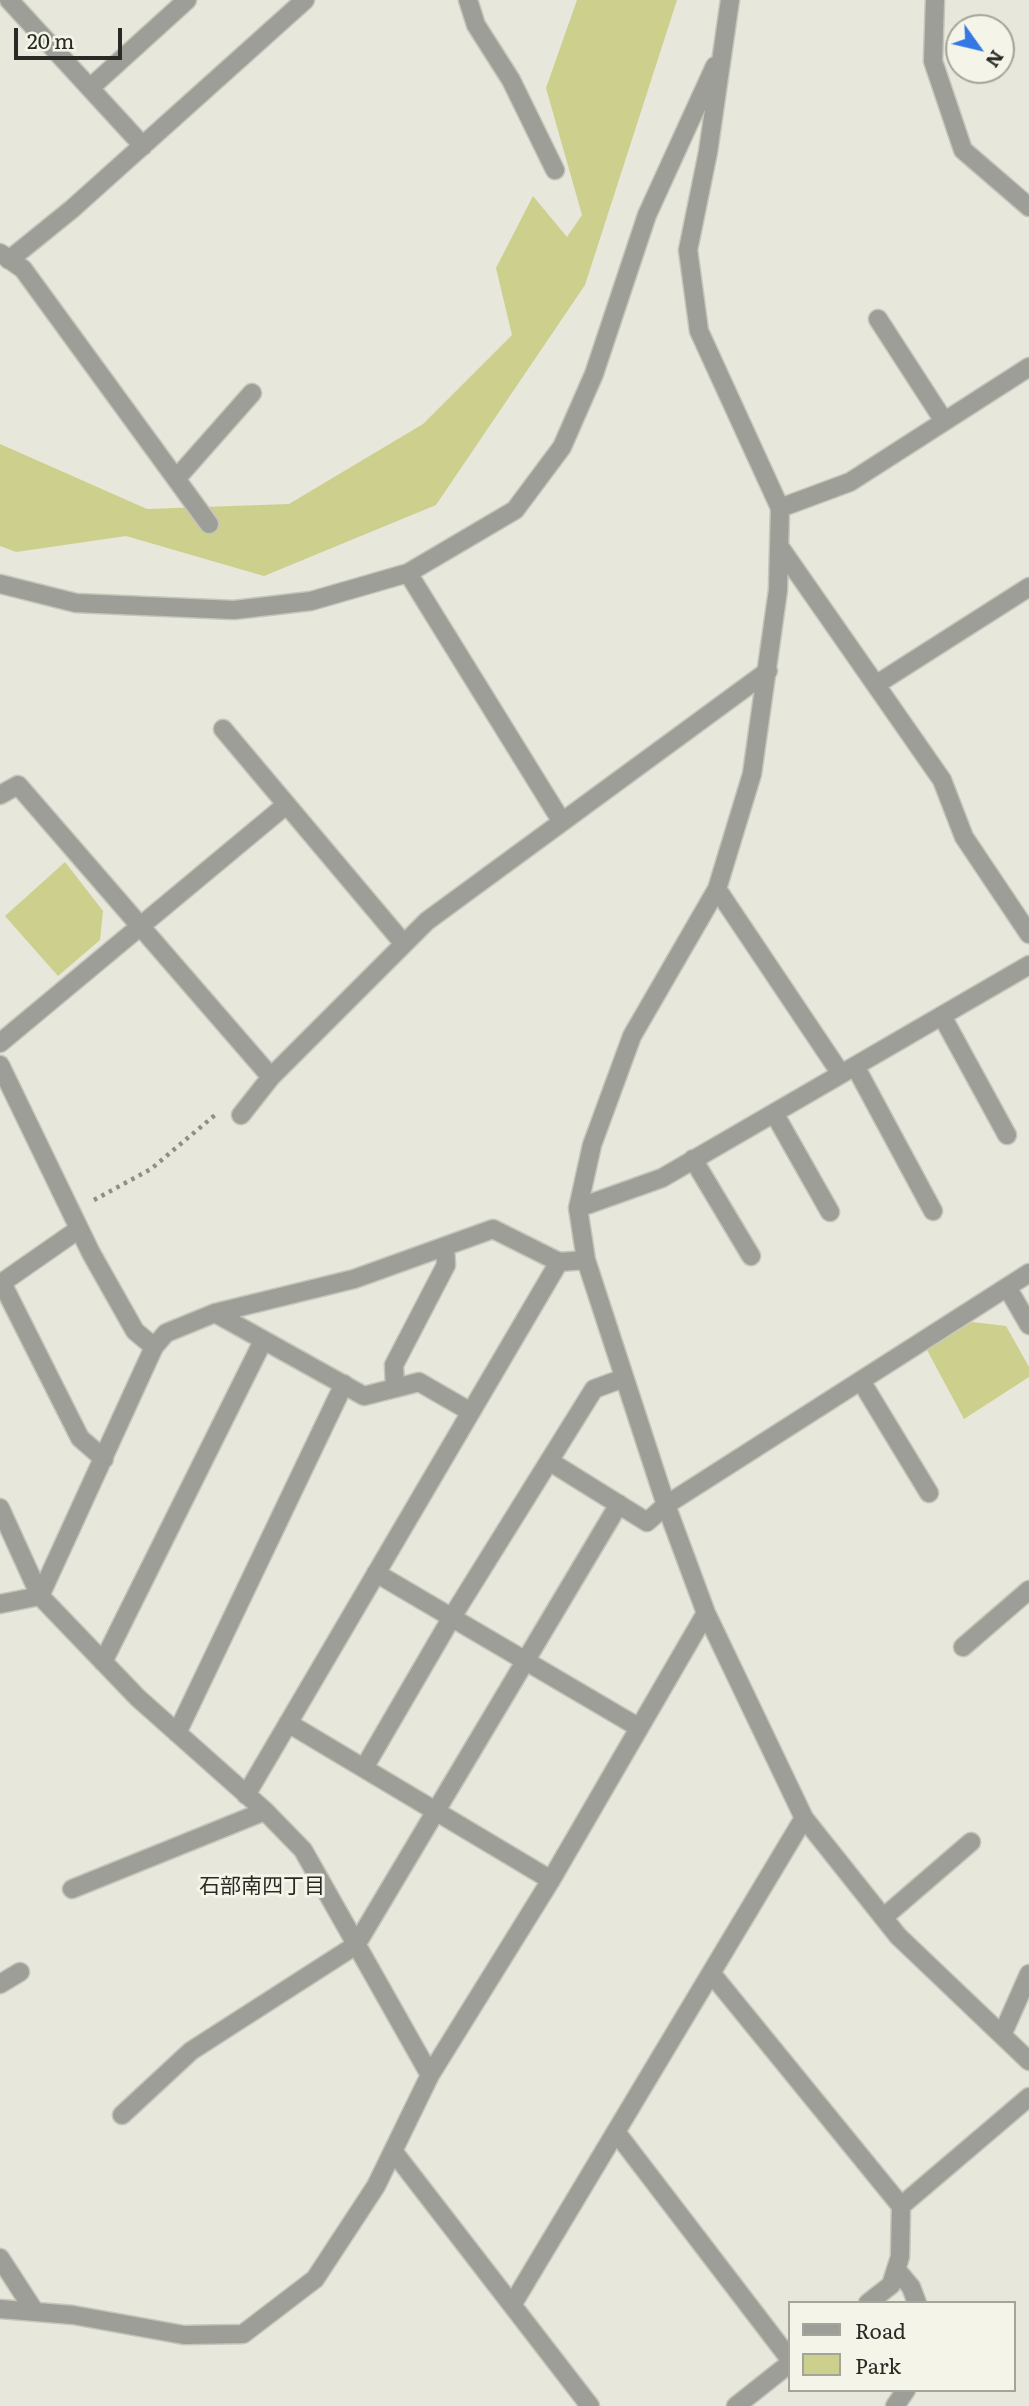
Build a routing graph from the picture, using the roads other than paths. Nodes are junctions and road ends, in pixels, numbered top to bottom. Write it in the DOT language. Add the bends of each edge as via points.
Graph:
graph roads {
  1 [pos="9,0"];
  2 [pos="187,0"];
  3 [pos="305,0"];
  4 [pos="468,0"];
  5 [pos="730,0"];
  6 [pos="935,0"];
  7 [pos="724,46"];
  8 [pos="90,88"];
  9 [pos="143,146"];
  10 [pos="555,170"];
  11 [pos="1029,207"];
  12 [pos="5,256"];
  13 [pos="878,318"];
  14 [pos="1029,367"];
  15 [pos="252,393"];
  16 [pos="944,421"];
  17 [pos="176,479"];
  18 [pos="780,508"];
  19 [pos="209,524"];
  20 [pos="779,546"];
  21 [pos="408,573"];
  22 [pos="0,584"];
  23 [pos="1026,594"];
  24 [pos="768,671"];
  25 [pos="877,684"];
  26 [pos="223,729"];
  27 [pos="0,795"];
  28 [pos="286,804"];
  29 [pos="562,822"];
  30 [pos="717,889"];
  31 [pos="141,928"];
  32 [pos="1029,934"];
  33 [pos="404,944"];
  34 [pos="1028,968"];
  35 [pos="942,1016"];
  36 [pos="0,1043"];
  37 [pos="0,1065"];
  38 [pos="848,1070"];
  39 [pos="271,1077"];
  40 [pos="232,1112"];
  41 [pos="774,1113"];
  42 [pos="1007,1135"];
  43 [pos="693,1160"];
  44 [pos="578,1208"];
  45 [pos="933,1211"];
  46 [pos="831,1212"];
  47 [pos="79,1229"];
  48 [pos="445,1248"];
  49 [pos="751,1256"];
  50 [pos="586,1260"];
  51 [pos="559,1262"];
  52 [pos="1029,1273"];
  53 [pos="1,1283"];
  54 [pos="1007,1287"];
  55 [pos="215,1313"];
  56 [pos="1029,1325"];
  57 [pos="263,1341"];
  58 [pos="154,1348"];
  59 [pos="624,1378"];
  60 [pos="861,1381"];
  61 [pos="345,1384"];
  62 [pos="395,1388"];
  63 [pos="471,1412"];
  64 [pos="104,1459"];
  65 [pos="549,1461"];
  66 [pos="929,1493"];
  67 [pos="619,1504"];
  68 [pos="666,1506"];
  69 [pos="0,1508"];
  70 [pos="376,1573"];
  71 [pos="1029,1590"];
  72 [pos="40,1596"];
  73 [pos="0,1604"];
  74 [pos="706,1613"];
  75 [pos="452,1617"];
  76 [pos="963,1647"];
  77 [pos="103,1662"];
  78 [pos="527,1662"];
  79 [pos="288,1723"];
  80 [pos="638,1727"];
  81 [pos="177,1733"];
  82 [pos="364,1768"];
  83 [pos="246,1795"];
  84 [pos="265,1811"];
  85 [pos="437,1812"];
  86 [pos="804,1818"];
  87 [pos="971,1842"];
  88 [pos="551,1880"];
  89 [pos="72,1889"];
  90 [pos="884,1917"];
  91 [pos="356,1945"];
  92 [pos="20,1972"];
  93 [pos="711,1973"];
  94 [pos="1029,1974"];
  95 [pos="0,1984"];
  96 [pos="1002,2035"];
  97 [pos="1029,2061"];
  98 [pos="430,2075"];
  99 [pos="1029,2097"];
  100 [pos="122,2115"];
  101 [pos="616,2132"];
  102 [pos="393,2151"];
  103 [pos="901,2206"];
  104 [pos="0,2258"];
  105 [pos="896,2270"];
  106 [pos="871,2301"];
  107 [pos="915,2301"];
  108 [pos="512,2305"];
  109 [pos="0,2309"];
  110 [pos="35,2312"];
  111 [pos="788,2357"];
  112 [pos="788,2365"];
  113 [pos="590,2406"];
  114 [pos="736,2406"];
  1 -- 8 [label="street"];
  2 -- 8 [label="street"];
  3 -- 9 [label="street"];
  4 -- 10 [label="street" via="476,25 511,80"];
  5 -- 7 [label="street"];
  6 -- 11 [label="street" via="933,61 962,150"];
  7 -- 18 [label="street" via="688,250 699,331"];
  7 -- 21 [label="street" via="647,215 594,374 562,447 515,510"];
  8 -- 9 [label="street"];
  9 -- 12 [label="street" via="72,209"];
  12 -- 17 [label="street" via="23,269"];
  13 -- 16 [label="street"];
  14 -- 16 [label="street"];
  15 -- 17 [label="street"];
  16 -- 18 [label="street" via="850,482"];
  17 -- 19 [label="street"];
  18 -- 20 [label="street"];
  20 -- 24 [label="street"];
  20 -- 25 [label="street"];
  21 -- 22 [label="street" via="311,601 234,610 76,603"];
  21 -- 29 [label="street"];
  23 -- 25 [label="street"];
  24 -- 29 [label="street"];
  24 -- 30 [label="street" via="751,774"];
  25 -- 32 [label="street" via="942,780 964,837"];
  26 -- 28 [label="street"];
  27 -- 31 [label="street" via="18,785"];
  28 -- 31 [label="street"];
  28 -- 33 [label="street"];
  29 -- 33 [label="street" via="427,921"];
  30 -- 38 [label="street"];
  30 -- 44 [label="street" via="632,1036 592,1145"];
  31 -- 36 [label="street"];
  31 -- 39 [label="street"];
  33 -- 39 [label="street"];
  34 -- 35 [label="street"];
  35 -- 38 [label="street"];
  35 -- 42 [label="street"];
  37 -- 47 [label="street"];
  38 -- 41 [label="street"];
  38 -- 45 [label="street"];
  39 -- 40 [label="street"];
  41 -- 43 [label="street"];
  41 -- 46 [label="street"];
  43 -- 44 [label="street" via="662,1178"];
  43 -- 49 [label="street"];
  44 -- 50 [label="street"];
  47 -- 53 [label="street"];
  47 -- 58 [label="street" via="135,1331"];
  48 -- 51 [label="street" via="493,1228"];
  48 -- 55 [label="street" via="354,1279"];
  48 -- 62 [label="street" via="446,1265 394,1365"];
  50 -- 51 [label="street"];
  50 -- 59 [label="street"];
  51 -- 63 [label="street"];
  52 -- 54 [label="street"];
  53 -- 64 [label="street" via="80,1438"];
  54 -- 56 [label="street"];
  54 -- 60 [label="street"];
  55 -- 57 [label="street"];
  55 -- 58 [label="street" via="166,1333"];
  57 -- 61 [label="street"];
  57 -- 77 [label="street"];
  58 -- 64 [label="street"];
  59 -- 65 [label="street" via="594,1389"];
  59 -- 68 [label="street"];
  60 -- 66 [label="street"];
  60 -- 68 [label="street"];
  61 -- 62 [label="street" via="364,1396"];
  61 -- 81 [label="street"];
  62 -- 63 [label="street" via="419,1382"];
  63 -- 70 [label="street"];
  64 -- 72 [label="street"];
  65 -- 67 [label="street"];
  65 -- 75 [label="street"];
  67 -- 68 [label="street" via="648,1522"];
  67 -- 78 [label="street"];
  68 -- 74 [label="street"];
  69 -- 72 [label="street"];
  70 -- 75 [label="street"];
  70 -- 79 [label="street"];
  71 -- 76 [label="street"];
  72 -- 73 [label="street"];
  72 -- 77 [label="street"];
  74 -- 80 [label="street"];
  74 -- 86 [label="street"];
  75 -- 78 [label="street"];
  75 -- 82 [label="street"];
  77 -- 81 [label="street"];
  78 -- 80 [label="street"];
  78 -- 85 [label="street"];
  79 -- 82 [label="street"];
  79 -- 83 [label="street"];
  80 -- 88 [label="street"];
  81 -- 83 [label="street"];
  82 -- 85 [label="street"];
  83 -- 84 [label="street"];
  84 -- 89 [label="street"];
  84 -- 91 [label="street" via="303,1850"];
  85 -- 88 [label="street"];
  85 -- 91 [label="street"];
  86 -- 90 [label="street"];
  86 -- 93 [label="street"];
  87 -- 90 [label="street"];
  88 -- 98 [label="street"];
  90 -- 96 [label="street" via="898,1936"];
  91 -- 98 [label="street"];
  91 -- 100 [label="street" via="191,2051"];
  92 -- 95 [label="street"];
  93 -- 101 [label="street"];
  93 -- 103 [label="street"];
  94 -- 96 [label="street"];
  96 -- 97 [label="street"];
  98 -- 102 [label="street"];
  99 -- 103 [label="street"];
  101 -- 108 [label="street"];
  101 -- 111 [label="street"];
  102 -- 108 [label="street"];
  102 -- 110 [label="street" via="376,2186 315,2279 243,2334 184,2335"];
  103 -- 105 [label="street" via="901,2257"];
  104 -- 110 [label="street"];
  105 -- 106 [label="street" via="891,2285"];
  105 -- 107 [label="street" via="911,2287"];
  108 -- 113 [label="street"];
  109 -- 110 [label="street"];
  112 -- 114 [label="street"];
}
